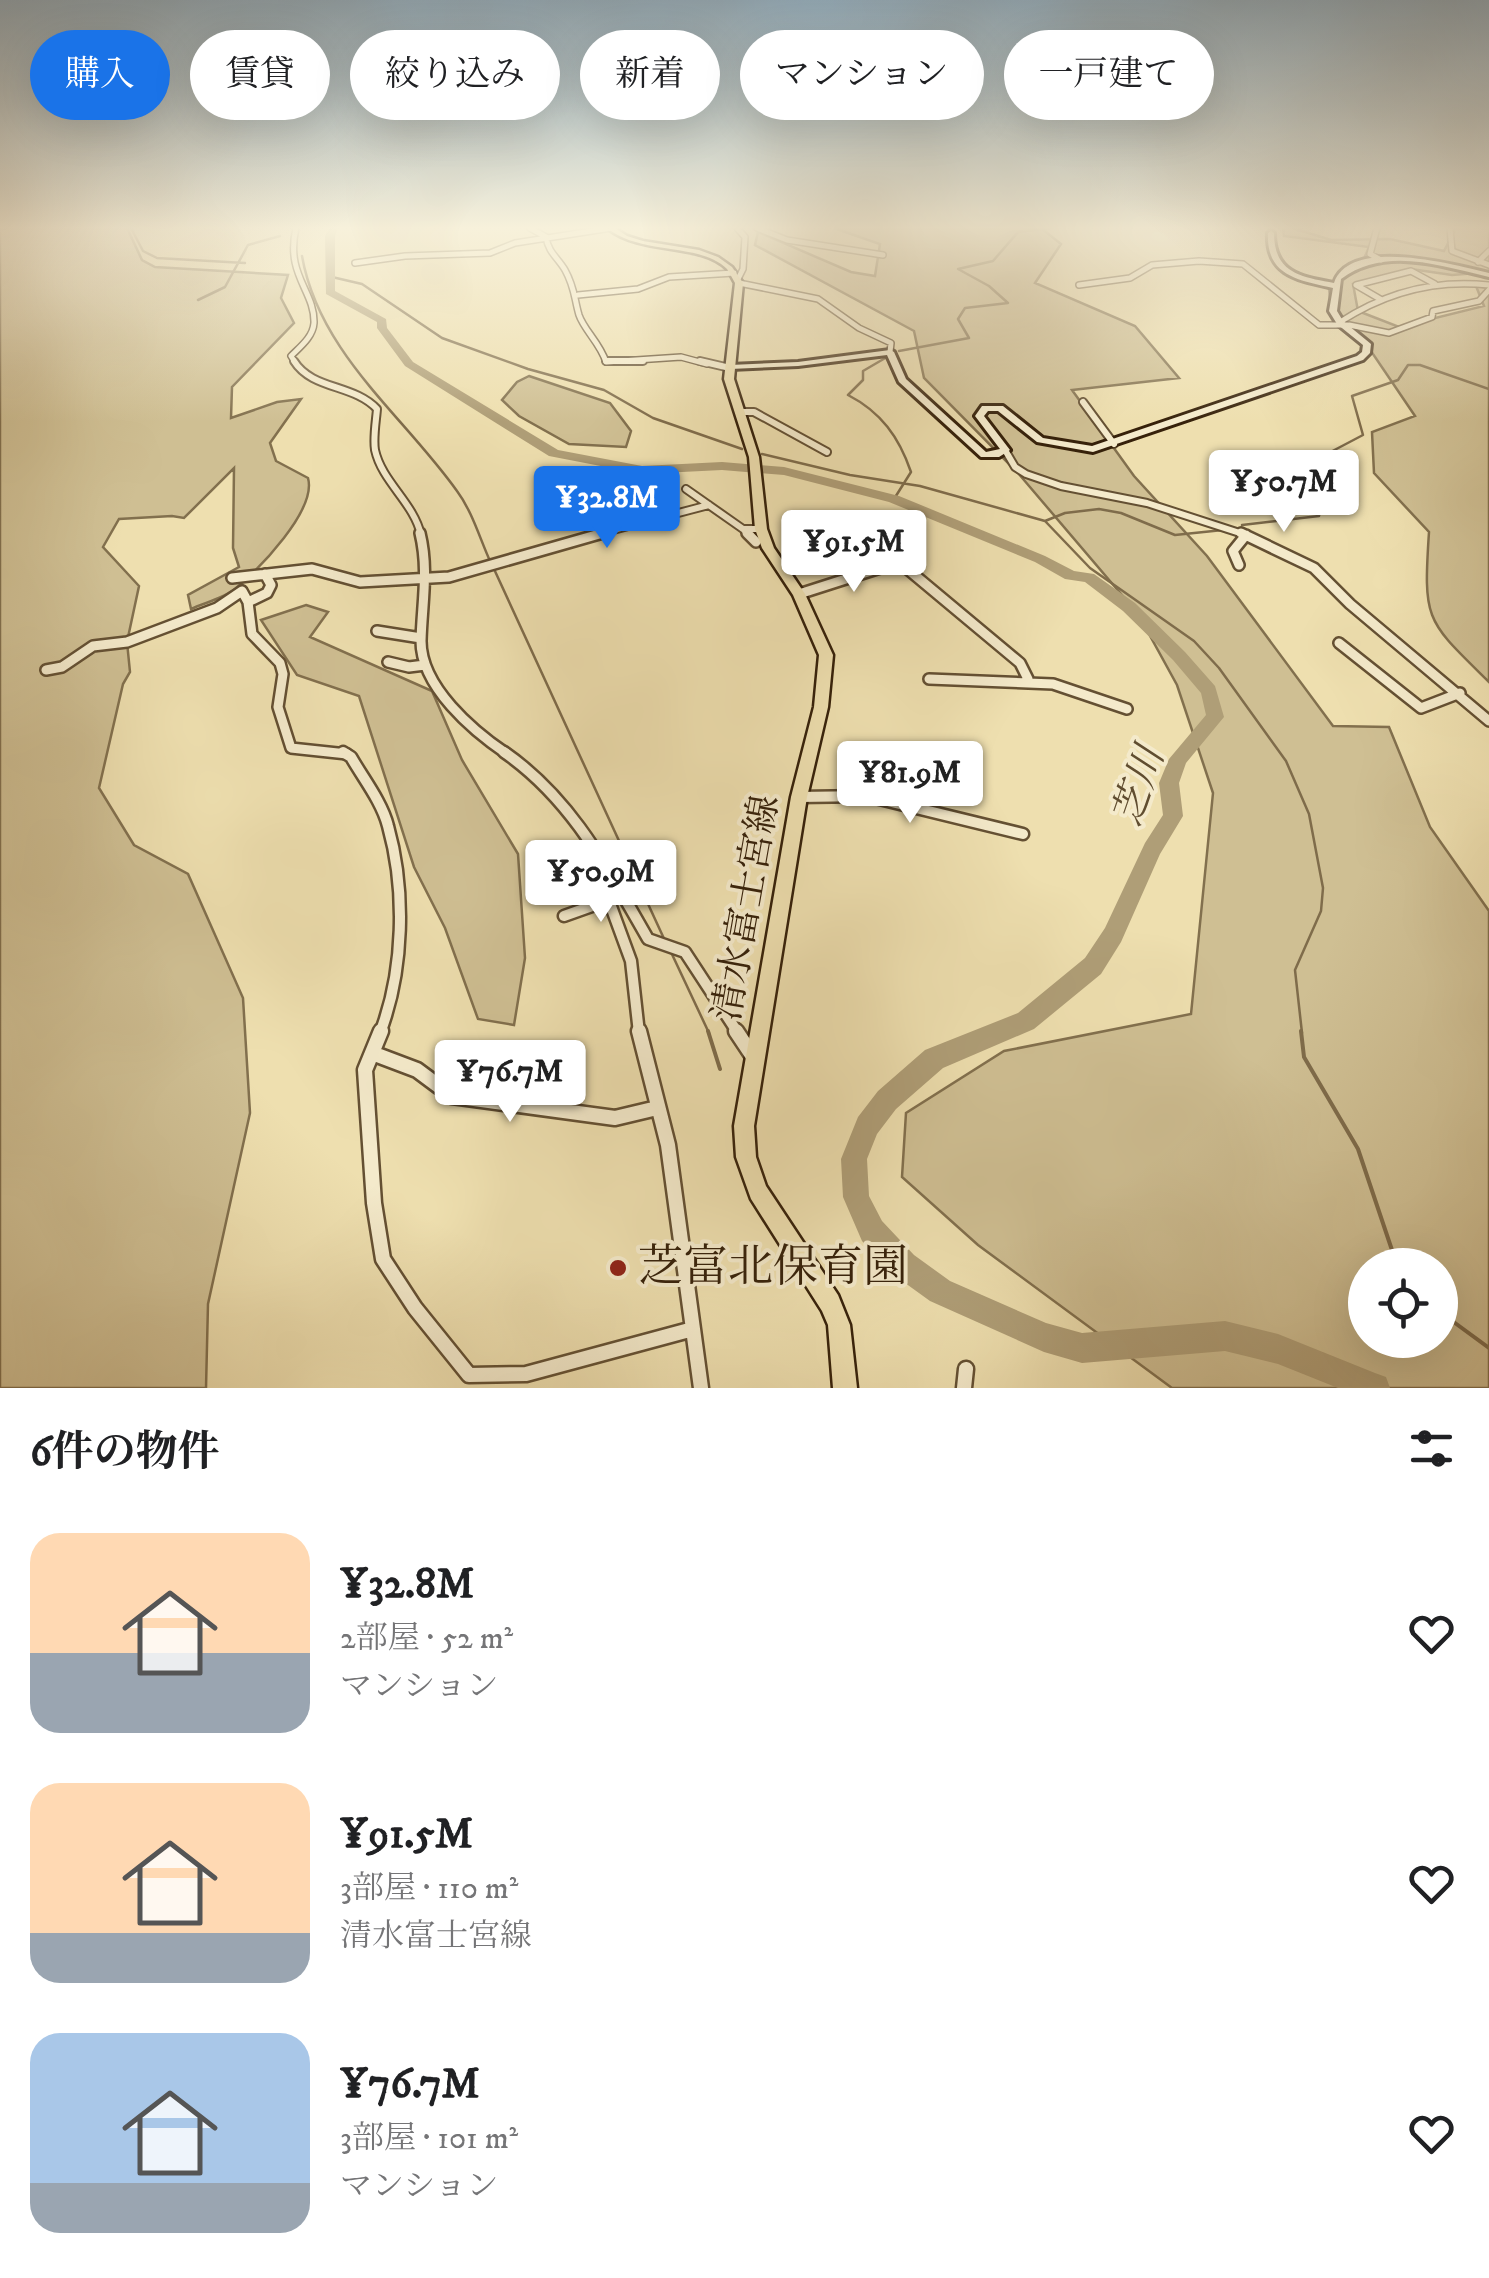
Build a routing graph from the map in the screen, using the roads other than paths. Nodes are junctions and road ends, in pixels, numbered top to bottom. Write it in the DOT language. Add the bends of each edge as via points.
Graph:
graph roads {
  1 [pos="304,293"];
  2 [pos="600,293"];
  3 [pos="736,293"];
  4 [pos="802,293"];
  5 [pos="1281,293"];
  6 [pos="1335,293"];
  7 [pos="1369,293"];
  8 [pos="1405,293"];
  9 [pos="1485,293"];
  10 [pos="578,295"];
  11 [pos="1380,299"];
  12 [pos="1341,323"];
  13 [pos="890,352"];
  14 [pos="730,367"];
  15 [pos="1083,402"];
  16 [pos="741,412"];
  17 [pos="1114,444"];
  18 [pos="1005,450"];
  19 [pos="826,452"];
  20 [pos="686,489"];
  21 [pos="709,504"];
  22 [pos="753,533"];
  23 [pos="1246,534"];
  24 [pos="1239,566"];
  25 [pos="265,574"];
  26 [pos="232,578"];
  27 [pos="427,580"];
  28 [pos="799,594"];
  29 [pos="248,602"];
  30 [pos="377,632"];
  31 [pos="420,638"];
  32 [pos="1340,643"];
  33 [pos="388,662"];
  34 [pos="425,665"];
  35 [pos="46,670"];
  36 [pos="929,679"];
  37 [pos="1028,679"];
  38 [pos="1460,693"];
  39 [pos="1127,709"];
  40 [pos="1489,721"];
  41 [pos="799,797"];
  42 [pos="1023,834"];
  43 [pos="616,898"];
  44 [pos="564,916"];
  45 [pos="676,946"];
  46 [pos="372,1054"];
  47 [pos="753,1057"];
  48 [pos="657,1108"];
  49 [pos="693,1329"];
  50 [pos="966,1368"];
  51 [pos="526,1381"];
  52 [pos="700,1388"];
  53 [pos="845,1388"];
  54 [pos="964,1388"];
  1 -- 27 [label="street" via="314,322 291,356 307,374 361,390 377,409 375,449 417,518"];
  2 -- 10 [label="street"];
  3 -- 14 [label="main road, 清水富士宮線"];
  4 -- 13 [label="street" via="891,344"];
  5 -- 12 [label="street" via="1312,322"];
  6 -- 12 [label="street" via="1333,312"];
  7 -- 11 [label="street"];
  8 -- 11 [label="street"];
  9 -- 12 [label="street" via="1479,301 1433,311 1389,333"];
  10 -- 14 [label="street" via="577,312 606,362 680,357"];
  11 -- 12 [label="street"];
  12 -- 17 [label="street" via="1368,344 1351,362"];
  13 -- 14 [label="street"];
  13 -- 18 [label="street" via="902,380 972,446 984,455"];
  14 -- 16 [label="main road, 清水富士宮線"];
  15 -- 17 [label="street"];
  16 -- 19 [label="street" via="754,412"];
  16 -- 22 [label="main road, 清水富士宮線" via="754,457"];
  17 -- 18 [label="street" via="1052,444 1000,408 985,408 980,416"];
  18 -- 23 [label="street" via="1015,467 1042,480"];
  20 -- 21 [label="street"];
  21 -- 22 [label="street"];
  21 -- 27 [label="street"];
  22 -- 28 [label="main road, 清水富士宮線"];
  23 -- 24 [label="street" via="1232,550"];
  23 -- 38 [label="street" via="1328,578 1350,604"];
  25 -- 26 [label="street"];
  25 -- 27 [label="street" via="312,569 360,582"];
  25 -- 29 [label="street" via="267,593"];
  27 -- 31 [label="street"];
  28 -- 37 [label="street" via="899,562 1020,663"];
  28 -- 41 [label="main road, 清水富士宮線" via="826,655"];
  29 -- 35 [label="street" via="242,591 217,608 126,642 93,646"];
  29 -- 46 [label="street" via="252,634 280,662 278,707 291,748 352,757 388,823 402,919 388,1012"];
  30 -- 31 [label="street"];
  31 -- 34 [label="street"];
  32 -- 38 [label="street" via="1421,708"];
  33 -- 34 [label="street"];
  34 -- 43 [label="street" via="466,726 536,774 581,824"];
  36 -- 37 [label="street"];
  37 -- 39 [label="street" via="1071,684"];
  38 -- 40 [label="street"];
  41 -- 42 [label="street" via="867,796"];
  41 -- 47 [label="main road, 清水富士宮線"];
  43 -- 44 [label="street"];
  43 -- 45 [label="street" via="648,940"];
  43 -- 48 [label="street"];
  45 -- 47 [label="street"];
  46 -- 48 [label="street" via="417,1070 452,1096 616,1118"];
  46 -- 51 [label="street" via="366,1070 383,1260 469,1376"];
  47 -- 53 [label="main road, 清水富士宮線" via="746,1158 758,1192 830,1303 839,1325"];
  48 -- 49 [label="street"];
  49 -- 51 [label="street"];
  49 -- 52 [label="street"];
  50 -- 54 [label="street"];
}
